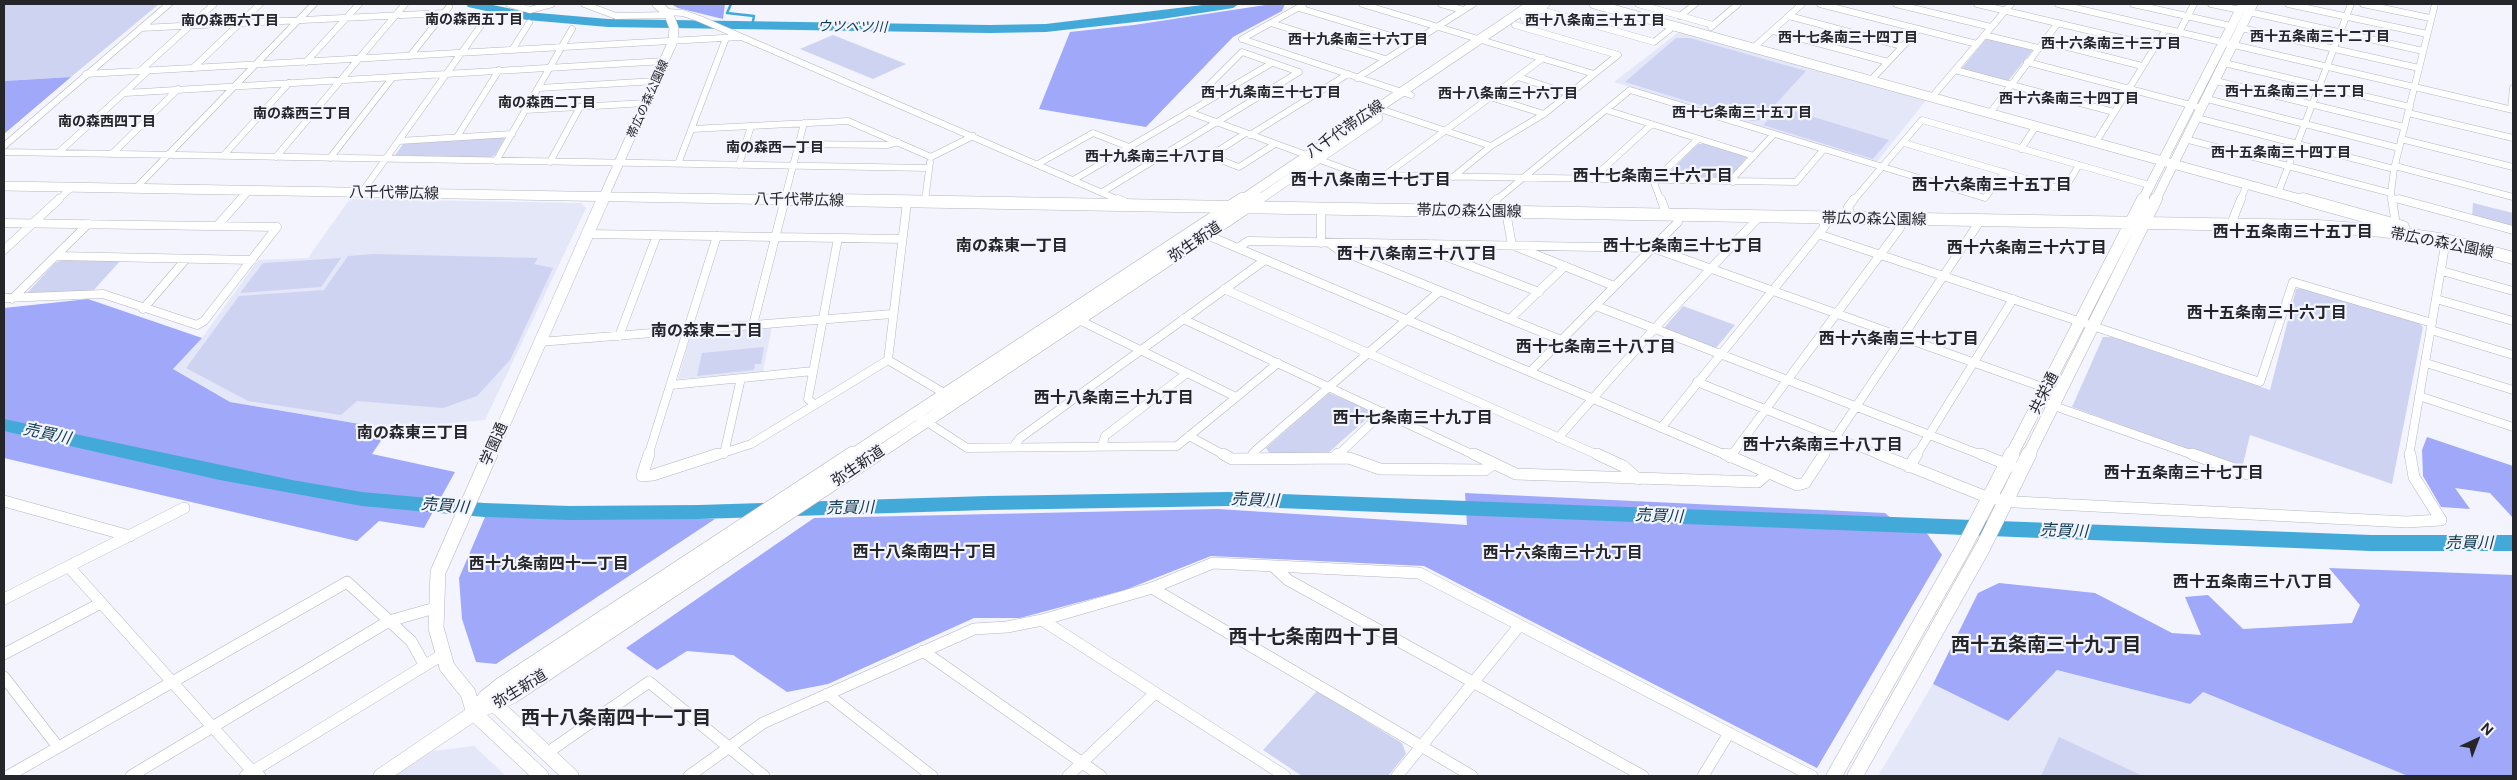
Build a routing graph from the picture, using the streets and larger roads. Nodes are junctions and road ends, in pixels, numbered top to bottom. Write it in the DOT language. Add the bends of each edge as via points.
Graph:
graph roads {
  1 [pos="169,4"];
  2 [pos="214,4"];
  3 [pos="260,4"];
  4 [pos="314,4"];
  5 [pos="359,4"];
  6 [pos="405,4"];
  7 [pos="509,4"];
  8 [pos="552,4"];
  9 [pos="584,4"];
  10 [pos="657,4"];
  11 [pos="1306,4"];
  12 [pos="1362,4"];
  13 [pos="1441,4"];
  14 [pos="1473,4"];
  15 [pos="1594,4"];
  16 [pos="1638,4"];
  17 [pos="1695,4"];
  18 [pos="1738,4"];
  19 [pos="1802,4"];
  20 [pos="1823,4"];
  21 [pos="1896,4"];
  22 [pos="1977,4"];
  23 [pos="2011,4"];
  24 [pos="2058,4"];
  25 [pos="2137,4"];
  26 [pos="2194,4"];
  27 [pos="2211,4"];
  28 [pos="2288,4"];
  29 [pos="2351,4"];
  30 [pos="2363,4"];
  31 [pos="2435,4"];
  32 [pos="1538,5"];
  33 [pos="1607,5"];
  34 [pos="1649,5"];
  35 [pos="2068,5"];
  36 [pos="449,7"];
  37 [pos="2246,7"];
  38 [pos="1299,8"];
  39 [pos="1462,10"];
  40 [pos="2005,10"];
  41 [pos="444,13"];
  42 [pos="397,14"];
  43 [pos="1680,16"];
  44 [pos="1789,16"];
  45 [pos="2188,16"];
  46 [pos="2346,16"];
  47 [pos="487,17"];
  48 [pos="347,18"];
  49 [pos="2430,18"];
  50 [pos="670,19"];
  51 [pos="298,20"];
  52 [pos="2128,20"];
  53 [pos="241,23"];
  54 [pos="529,23"];
  55 [pos="1272,23"];
  56 [pos="2058,23"];
  57 [pos="1515,25"];
  58 [pos="1714,25"];
  59 [pos="189,26"];
  60 [pos="1437,26"];
  61 [pos="1674,26"];
  62 [pos="1991,27"];
  63 [pos="2236,27"];
  64 [pos="141,28"];
  65 [pos="572,29"];
  66 [pos="1919,29"];
  67 [pos="2166,29"];
  68 [pos="1772,31"];
  69 [pos="2179,32"];
  70 [pos="2340,32"];
  71 [pos="1703,34"];
  72 [pos="2427,34"];
  73 [pos="727,35"];
  74 [pos="1984,35"];
  75 [pos="1480,39"];
  76 [pos="673,41"];
  77 [pos="2044,41"];
  78 [pos="1411,42"];
  79 [pos="1490,42"];
  80 [pos="1977,44"];
  81 [pos="2228,44"];
  82 [pos="1902,46"];
  83 [pos="2154,46"];
  84 [pos="563,48"];
  85 [pos="1754,48"];
  86 [pos="2038,48"];
  87 [pos="2334,49"];
  88 [pos="512,50"];
  89 [pos="2423,51"];
  90 [pos="462,53"];
  91 [pos="410,56"];
  92 [pos="1544,58"];
  93 [pos="359,59"];
  94 [pos="1385,59"];
  95 [pos="664,61"];
  96 [pos="306,62"];
  97 [pos="1888,62"];
  98 [pos="2027,62"];
  99 [pos="1272,63"];
  100 [pos="2224,63"];
  101 [pos="254,65"];
  102 [pos="2142,66"];
  103 [pos="551,67"];
  104 [pos="2327,67"];
  105 [pos="193,68"];
  106 [pos="2419,68"];
  107 [pos="499,70"];
  108 [pos="1955,70"];
  109 [pos="140,71"];
  110 [pos="148,71"];
  111 [pos="86,74"];
  112 [pos="446,74"];
  113 [pos="1348,74"];
  114 [pos="1594,74"];
  115 [pos="393,77"];
  116 [pos="1518,77"];
  117 [pos="1357,78"];
  118 [pos="342,80"];
  119 [pos="1871,80"];
  120 [pos="656,81"];
  121 [pos="2216,81"];
  122 [pos="289,83"];
  123 [pos="2011,85"];
  124 [pos="2318,85"];
  125 [pos="234,86"];
  126 [pos="2414,87"];
  127 [pos="539,88"];
  128 [pos="2129,88"];
  129 [pos="2513,88"];
  130 [pos="178,89"];
  131 [pos="125,92"];
  132 [pos="1401,92"];
  133 [pos="1220,94"];
  134 [pos="1570,94"];
  135 [pos="1412,95"];
  136 [pos="1490,97"];
  137 [pos="1932,97"];
  138 [pos="646,103"];
  139 [pos="2311,104"];
  140 [pos="580,107"];
  141 [pos="2199,107"];
  142 [pos="1377,108"];
  143 [pos="526,110"];
  144 [pos="1606,110"];
  145 [pos="2409,110"];
  146 [pos="2512,110"];
  147 [pos="1189,112"];
  148 [pos="1387,112"];
  149 [pos="2114,112"];
  150 [pos="1990,113"];
  151 [pos="1544,114"];
  152 [pos="1216,122"];
  153 [pos="804,123"];
  154 [pos="2304,124"];
  155 [pos="1651,125"];
  156 [pos="751,126"];
  157 [pos="2036,126"];
  158 [pos="2404,126"];
  159 [pos="692,130"];
  160 [pos="1444,131"];
  161 [pos="512,134"];
  162 [pos="1248,134"];
  163 [pos="1774,134"];
  164 [pos="973,136"];
  165 [pos="456,137"];
  166 [pos="2513,138"];
  167 [pos="1698,139"];
  168 [pos="2185,139"];
  169 [pos="2402,139"];
  170 [pos="399,141"];
  171 [pos="898,142"];
  172 [pos="2096,142"];
  173 [pos="1904,143"];
  174 [pos="799,144"];
  175 [pos="1276,144"];
  176 [pos="2296,144"];
  177 [pos="4,146"];
  178 [pos="1129,146"];
  179 [pos="1490,146"];
  180 [pos="2021,148"];
  181 [pos="2399,148"];
  182 [pos="1824,149"];
  183 [pos="4,152"];
  184 [pos="58,153"];
  185 [pos="112,154"];
  186 [pos="1306,155"];
  187 [pos="168,156"];
  188 [pos="223,156"];
  189 [pos="1754,156"];
  190 [pos="276,157"];
  191 [pos="930,157"];
  192 [pos="330,158"];
  193 [pos="386,159"];
  194 [pos="1318,159"];
  195 [pos="496,161"];
  196 [pos="2162,161"];
  197 [pos="550,162"];
  198 [pos="620,163"];
  199 [pos="678,164"];
  200 [pos="1038,164"];
  201 [pos="2173,164"];
  202 [pos="739,165"];
  203 [pos="2079,165"];
  204 [pos="794,166"];
  205 [pos="2288,166"];
  206 [pos="2513,166"];
  207 [pos="1883,167"];
  208 [pos="929,168"];
  209 [pos="2394,168"];
  210 [pos="2004,172"];
  211 [pos="1384,176"];
  212 [pos="1454,177"];
  213 [pos="1522,178"];
  214 [pos="1075,179"];
  215 [pos="1592,179"];
  216 [pos="1656,180"];
  217 [pos="1733,182"];
  218 [pos="2149,184"];
  219 [pos="2247,184"];
  220 [pos="4,186"];
  221 [pos="72,187"];
  222 [pos="136,188"];
  223 [pos="250,190"];
  224 [pos="1104,191"];
  225 [pos="362,192"];
  226 [pos="2278,193"];
  227 [pos="2392,196"];
  228 [pos="604,197"];
  229 [pos="2513,197"];
  230 [pos="784,200"];
  231 [pos="907,202"];
  232 [pos="925,202"];
  233 [pos="1134,206"];
  234 [pos="1231,207"];
  235 [pos="1248,207"];
  236 [pos="1321,208"];
  237 [pos="1485,212"];
  238 [pos="1506,212"];
  239 [pos="1672,215"];
  240 [pos="1759,217"];
  241 [pos="1821,218"];
  242 [pos="1852,218"];
  243 [pos="1894,219"];
  244 [pos="1980,221"];
  245 [pos="4,223"];
  246 [pos="32,223"];
  247 [pos="2138,223"];
  248 [pos="88,224"];
  249 [pos="2236,224"];
  250 [pos="2396,225"];
  251 [pos="217,226"];
  252 [pos="2513,230"];
  253 [pos="588,234"];
  254 [pos="657,234"];
  255 [pos="1818,234"];
  256 [pos="1207,235"];
  257 [pos="717,236"];
  258 [pos="776,237"];
  259 [pos="838,238"];
  260 [pos="902,239"];
  261 [pos="2446,240"];
  262 [pos="1325,243"];
  263 [pos="1425,244"];
  264 [pos="1512,245"];
  265 [pos="1238,248"];
  266 [pos="1652,248"];
  267 [pos="4,250"];
  268 [pos="1881,255"];
  269 [pos="57,256"];
  270 [pos="2513,258"];
  271 [pos="186,259"];
  272 [pos="252,260"];
  273 [pos="1265,260"];
  274 [pos="1565,266"];
  275 [pos="1711,269"];
  276 [pos="2442,271"];
  277 [pos="1943,276"];
  278 [pos="1614,286"];
  279 [pos="1224,289"];
  280 [pos="1772,290"];
  281 [pos="1440,291"];
  282 [pos="2513,291"];
  283 [pos="1539,292"];
  284 [pos="8,298"];
  285 [pos="2436,298"];
  286 [pos="2013,299"];
  287 [pos="1596,306"];
  288 [pos="143,309"];
  289 [pos="892,314"];
  290 [pos="1836,314"];
  291 [pos="1074,317"];
  292 [pos="1183,319"];
  293 [pos="1407,319"];
  294 [pos="1510,319"];
  295 [pos="822,320"];
  296 [pos="2080,321"];
  297 [pos="2513,321"];
  298 [pos="753,325"];
  299 [pos="2093,326"];
  300 [pos="2432,327"];
  301 [pos="1654,329"];
  302 [pos="686,330"];
  303 [pos="619,336"];
  304 [pos="1903,338"];
  305 [pos="1561,340"];
  306 [pos="539,342"];
  307 [pos="1140,350"];
  308 [pos="1368,353"];
  309 [pos="1720,354"];
  310 [pos="2513,355"];
  311 [pos="888,360"];
  312 [pos="1972,362"];
  313 [pos="1278,363"];
  314 [pos="2426,363"];
  315 [pos="813,371"];
  316 [pos="1530,372"];
  317 [pos="1187,373"];
  318 [pos="741,378"];
  319 [pos="1786,379"];
  320 [pos="1697,382"];
  321 [pos="671,385"];
  322 [pos="1329,387"];
  323 [pos="2047,388"];
  324 [pos="2513,390"];
  325 [pos="2059,393"];
  326 [pos="945,394"];
  327 [pos="2419,396"];
  328 [pos="1236,397"];
  329 [pos="1592,399"];
  330 [pos="958,401"];
  331 [pos="2040,401"];
  332 [pos="815,406"];
  333 [pos="1857,406"];
  334 [pos="2053,406"];
  335 [pos="1763,409"];
  336 [pos="1383,412"];
  337 [pos="915,414"];
  338 [pos="926,422"];
  339 [pos="2513,427"];
  340 [pos="1661,428"];
  341 [pos="1928,434"];
  342 [pos="1189,436"];
  343 [pos="1558,438"];
  344 [pos="1835,438"];
  345 [pos="1102,446"];
  346 [pos="1013,447"];
  347 [pos="724,454"];
  348 [pos="1730,457"];
  349 [pos="1334,458"];
  350 [pos="1252,459"];
  351 [pos="1492,464"];
  352 [pos="2007,465"];
  353 [pos="1909,467"];
  354 [pos="2021,470"];
  355 [pos="1768,473"];
  356 [pos="2248,474"];
  357 [pos="1639,479"];
  358 [pos="4,501"];
  359 [pos="1986,503"];
  360 [pos="2004,504"];
  361 [pos="184,508"];
  362 [pos="130,536"];
  363 [pos="1273,566"];
  364 [pos="69,567"];
  365 [pos="1152,588"];
  366 [pos="4,599"];
  367 [pos="100,603"];
  368 [pos="435,608"];
  369 [pos="1042,620"];
  370 [pos="389,621"];
  371 [pos="1520,625"];
  372 [pos="923,651"];
  373 [pos="4,654"];
  374 [pos="442,655"];
  375 [pos="424,664"];
  376 [pos="4,677"];
  377 [pos="1474,681"];
  378 [pos="172,682"];
  379 [pos="1155,692"];
  380 [pos="468,693"];
  381 [pos="827,694"];
  382 [pos="491,701"];
  383 [pos="474,713"];
  384 [pos="212,727"];
  385 [pos="1729,733"];
  386 [pos="58,747"];
  387 [pos="728,747"];
  388 [pos="1422,747"];
  389 [pos="547,754"];
  390 [pos="1082,763"];
  391 [pos="253,775"];
  392 [pos="8,776"];
  393 [pos="131,776"];
  394 [pos="381,776"];
  395 [pos="541,776"];
  396 [pos="571,776"];
  397 [pos="690,776"];
  398 [pos="764,776"];
  399 [pos="932,776"];
  400 [pos="1068,776"];
  401 [pos="1101,776"];
  402 [pos="1285,776"];
  403 [pos="1397,776"];
  404 [pos="1472,776"];
  405 [pos="1643,776"];
  406 [pos="1703,776"];
  407 [pos="1812,776"];
  408 [pos="1834,776"];
  409 [pos="1855,776"];
  1 -- 64 [label="street"];
  2 -- 59 [label="street"];
  3 -- 53 [label="street"];
  4 -- 51 [label="street"];
  5 -- 48 [label="street"];
  6 -- 42 [label="street"];
  7 -- 8 [label="street" via="530,10"];
  9 -- 50 [label="street" via="616,16"];
  10 -- 50 [label="street"];
  11 -- 38 [label="street"];
  12 -- 60 [label="street"];
  13 -- 39 [label="street"];
  14 -- 39 [label="street"];
  15 -- 33 [label="street"];
  16 -- 34 [label="street"];
  17 -- 43 [label="street"];
  18 -- 58 [label="street"];
  19 -- 44 [label="street"];
  20 -- 66 [label="street"];
  21 -- 62 [label="street"];
  22 -- 40 [label="street"];
  23 -- 40 [label="street"];
  24 -- 35 [label="street"];
  25 -- 45 [label="street"];
  25 -- 52 [label="street"];
  26 -- 45 [label="street"];
  27 -- 37 [label="street"];
  28 -- 46 [label="street"];
  29 -- 46 [label="street"];
  30 -- 49 [label="street"];
  31 -- 49 [label="street"];
  32 -- 57 [label="street, 八千代帯広線"];
  32 -- 61 [label="street" via="1654,42"];
  32 -- 75 [label="street, 八千代帯広線"];
  33 -- 61 [label="street"];
  34 -- 43 [label="street"];
  35 -- 52 [label="street"];
  36 -- 41 [label="street"];
  37 -- 63 [label="street, 共栄通"];
  37 -- 70 [label="street"];
  38 -- 55 [label="street"];
  38 -- 78 [label="street"];
  39 -- 60 [label="street"];
  40 -- 56 [label="street"];
  40 -- 62 [label="street"];
  41 -- 42 [label="street"];
  41 -- 91 [label="street"];
  42 -- 48 [label="street"];
  42 -- 93 [label="street"];
  43 -- 58 [label="street"];
  44 -- 68 [label="street"];
  44 -- 82 [label="street"];
  45 -- 63 [label="street"];
  45 -- 69 [label="street"];
  46 -- 70 [label="street"];
  46 -- 72 [label="street"];
  47 -- 90 [label="street"];
  48 -- 51 [label="street"];
  48 -- 96 [label="street"];
  49 -- 72 [label="street"];
  50 -- 73 [label="street" via="683,13"];
  50 -- 76 [label="street, 帯広の森公園線"];
  51 -- 53 [label="street"];
  51 -- 101 [label="street"];
  52 -- 67 [label="street"];
  53 -- 59 [label="street"];
  53 -- 105 [label="street"];
  54 -- 88 [label="street"];
  55 -- 94 [label="street"];
  55 -- 113 [label="street" via="1242,39"];
  56 -- 77 [label="street"];
  56 -- 83 [label="street"];
  57 -- 79 [label="street, 八千代帯広線"];
  57 -- 114 [label="street" via="1618,55"];
  58 -- 71 [label="street"];
  59 -- 64 [label="street"];
  59 -- 109 [label="street"];
  60 -- 75 [label="street"];
  60 -- 78 [label="street"];
  61 -- 71 [label="street"];
  62 -- 74 [label="street"];
  63 -- 81 [label="street, 共栄通"];
  63 -- 87 [label="street"];
  64 -- 111 [label="street"];
  65 -- 84 [label="street"];
  66 -- 80 [label="street"];
  66 -- 82 [label="street"];
  67 -- 69 [label="street"];
  67 -- 83 [label="street"];
  68 -- 85 [label="street"];
  68 -- 97 [label="street"];
  69 -- 81 [label="street"];
  70 -- 87 [label="street"];
  70 -- 89 [label="street"];
  71 -- 85 [label="street"];
  72 -- 89 [label="street"];
  73 -- 76 [label="street"];
  73 -- 159 [label="street"];
  73 -- 164 [label="street" via="740,36"];
  74 -- 80 [label="street"];
  74 -- 86 [label="street"];
  75 -- 79 [label="street"];
  75 -- 132 [label="street, 八千代帯広線"];
  76 -- 84 [label="street"];
  76 -- 95 [label="street, 帯広の森公園線"];
  77 -- 86 [label="street"];
  77 -- 102 [label="street"];
  78 -- 94 [label="street"];
  79 -- 92 [label="street"];
  79 -- 135 [label="street, 八千代帯広線"];
  80 -- 108 [label="street"];
  81 -- 100 [label="street, 共栄通"];
  81 -- 104 [label="street"];
  81 -- 141 [label="street, 共栄通"];
  82 -- 97 [label="street"];
  83 -- 102 [label="street"];
  84 -- 88 [label="street"];
  84 -- 103 [label="street"];
  85 -- 119 [label="street"];
  86 -- 98 [label="street"];
  87 -- 104 [label="street"];
  87 -- 106 [label="street"];
  88 -- 90 [label="street"];
  89 -- 106 [label="street"];
  90 -- 91 [label="street"];
  90 -- 112 [label="street"];
  91 -- 93 [label="street"];
  92 -- 114 [label="street"];
  92 -- 116 [label="street"];
  93 -- 96 [label="street"];
  93 -- 118 [label="street"];
  94 -- 117 [label="street"];
  95 -- 103 [label="street"];
  95 -- 120 [label="street, 帯広の森公園線"];
  96 -- 101 [label="street"];
  97 -- 119 [label="street"];
  98 -- 123 [label="street"];
  98 -- 128 [label="street"];
  99 -- 133 [label="street"];
  99 -- 133 [label="street" via="1242,52 1206,88"];
  99 -- 152 [label="street" via="1299,72"];
  100 -- 121 [label="street, 共栄通"];
  100 -- 124 [label="street"];
  101 -- 105 [label="street"];
  101 -- 125 [label="street"];
  102 -- 128 [label="street"];
  103 -- 107 [label="street"];
  103 -- 127 [label="street"];
  104 -- 124 [label="street"];
  104 -- 126 [label="street"];
  105 -- 110 [label="street"];
  106 -- 126 [label="street"];
  107 -- 112 [label="street"];
  107 -- 165 [label="street"];
  108 -- 123 [label="street"];
  108 -- 137 [label="street"];
  109 -- 110 [label="street"];
  109 -- 111 [label="street"];
  110 -- 131 [label="street"];
  111 -- 177 [label="street"];
  112 -- 115 [label="street"];
  112 -- 170 [label="street"];
  113 -- 117 [label="street"];
  113 -- 162 [label="street"];
  114 -- 134 [label="street"];
  115 -- 118 [label="street"];
  115 -- 192 [label="street"];
  116 -- 134 [label="street"];
  116 -- 136 [label="street"];
  117 -- 132 [label="street"];
  118 -- 122 [label="street"];
  118 -- 190 [label="street"];
  119 -- 137 [label="street"];
  120 -- 127 [label="street"];
  120 -- 138 [label="street, 帯広の森公園線"];
  121 -- 139 [label="street"];
  121 -- 141 [label="street, 共栄通"];
  122 -- 125 [label="street"];
  122 -- 188 [label="street"];
  123 -- 149 [label="street"];
  123 -- 150 [label="street"];
  124 -- 139 [label="street"];
  124 -- 145 [label="street"];
  125 -- 130 [label="street"];
  125 -- 187 [label="street"];
  126 -- 145 [label="street"];
  126 -- 146 [label="street"];
  127 -- 143 [label="street"];
  128 -- 141 [label="street"];
  128 -- 149 [label="street"];
  129 -- 146 [label="street"];
  130 -- 131 [label="street"];
  130 -- 185 [label="street"];
  131 -- 184 [label="street"];
  132 -- 135 [label="street"];
  132 -- 142 [label="street, 八千代帯広線"];
  133 -- 147 [label="street"];
  134 -- 151 [label="street"];
  135 -- 148 [label="street, 八千代帯広線"];
  136 -- 151 [label="street"];
  136 -- 160 [label="street"];
  137 -- 150 [label="street"];
  138 -- 140 [label="street"];
  138 -- 198 [label="street, 帯広の森公園線"];
  139 -- 154 [label="street"];
  139 -- 158 [label="street"];
  140 -- 143 [label="street"];
  140 -- 197 [label="street"];
  141 -- 154 [label="street"];
  141 -- 168 [label="street, 共栄通"];
  141 -- 176 [label="street"];
  141 -- 196 [label="street, 共栄通"];
  142 -- 148 [label="street"];
  142 -- 186 [label="street, 八千代帯広線"];
  143 -- 161 [label="street"];
  144 -- 155 [label="street"];
  144 -- 163 [label="street" via="1630,90"];
  144 -- 213 [label="street"];
  145 -- 158 [label="street"];
  145 -- 166 [label="street"];
  147 -- 152 [label="street"];
  147 -- 178 [label="street"];
  148 -- 160 [label="street"];
  148 -- 194 [label="street, 八千代帯広線"];
  149 -- 172 [label="street"];
  150 -- 157 [label="street"];
  151 -- 179 [label="street"];
  152 -- 162 [label="street"];
  152 -- 224 [label="street"];
  153 -- 156 [label="street"];
  153 -- 171 [label="street" via="848,121"];
  153 -- 174 [label="street"];
  154 -- 176 [label="street"];
  154 -- 181 [label="street"];
  155 -- 167 [label="street"];
  155 -- 215 [label="street"];
  156 -- 159 [label="street"];
  156 -- 202 [label="street"];
  157 -- 172 [label="street"];
  157 -- 180 [label="street"];
  158 -- 169 [label="street"];
  159 -- 199 [label="street"];
  160 -- 179 [label="street"];
  160 -- 211 [label="street"];
  161 -- 165 [label="street"];
  161 -- 195 [label="street"];
  162 -- 175 [label="street"];
  162 -- 175 [label="street" via="1210,156 1239,168"];
  163 -- 182 [label="street"];
  163 -- 189 [label="street"];
  164 -- 191 [label="street"];
  164 -- 200 [label="street"];
  165 -- 170 [label="street"];
  167 -- 189 [label="street"];
  167 -- 216 [label="street"];
  168 -- 201 [label="street, 共栄通"];
  168 -- 205 [label="street"];
  169 -- 181 [label="street"];
  169 -- 206 [label="street"];
  170 -- 193 [label="street"];
  171 -- 174 [label="street" via="887,145"];
  171 -- 191 [label="street"];
  172 -- 196 [label="street"];
  173 -- 180 [label="street" via="1922,120"];
  173 -- 207 [label="street"];
  173 -- 210 [label="street"];
  174 -- 204 [label="street"];
  175 -- 186 [label="street"];
  176 -- 205 [label="street"];
  176 -- 209 [label="street"];
  178 -- 200 [label="street" via="1093,133"];
  178 -- 214 [label="street"];
  179 -- 212 [label="street"];
  180 -- 203 [label="street"];
  181 -- 209 [label="street"];
  182 -- 207 [label="street"];
  182 -- 217 [label="street" via="1796,182"];
  183 -- 184 [label="street"];
  184 -- 185 [label="street"];
  185 -- 187 [label="street"];
  186 -- 194 [label="street"];
  186 -- 234 [label="street, 八千代帯広線"];
  187 -- 188 [label="street"];
  187 -- 222 [label="street"];
  188 -- 190 [label="street"];
  189 -- 217 [label="street" via="1733,178"];
  190 -- 192 [label="street"];
  191 -- 208 [label="street"];
  192 -- 193 [label="street"];
  193 -- 195 [label="street"];
  193 -- 225 [label="street"];
  194 -- 211 [label="street" via="1361,175"];
  194 -- 235 [label="street, 八千代帯広線"];
  195 -- 197 [label="street"];
  196 -- 201 [label="street"];
  196 -- 218 [label="street, 共栄通"];
  197 -- 198 [label="street"];
  198 -- 199 [label="street"];
  198 -- 228 [label="street, 帯広の森公園線"];
  199 -- 202 [label="street"];
  200 -- 214 [label="street"];
  201 -- 219 [label="street"];
  201 -- 247 [label="street, 共栄通"];
  202 -- 204 [label="street"];
  203 -- 210 [label="street" via="2067,186 2062,187"];
  203 -- 218 [label="street"];
  204 -- 208 [label="street"];
  204 -- 230 [label="street"];
  205 -- 226 [label="street"];
  205 -- 227 [label="street"];
  207 -- 210 [label="street" via="1985,198"];
  207 -- 242 [label="street" via="1848,208"];
  208 -- 232 [label="street"];
  209 -- 227 [label="street"];
  209 -- 229 [label="street"];
  211 -- 212 [label="street"];
  212 -- 213 [label="street"];
  213 -- 215 [label="street"];
  213 -- 237 [label="street"];
  214 -- 224 [label="street"];
  215 -- 216 [label="street"];
  216 -- 217 [label="street"];
  216 -- 239 [label="street"];
  218 -- 247 [label="street, 共栄通"];
  219 -- 226 [label="street"];
  219 -- 249 [label="street" via="2233,219"];
  220 -- 221 [label="street, 八千代帯広線"];
  221 -- 222 [label="street, 八千代帯広線"];
  221 -- 246 [label="street"];
  222 -- 223 [label="street, 八千代帯広線"];
  223 -- 225 [label="street, 八千代帯広線"];
  223 -- 251 [label="street"];
  224 -- 233 [label="street"];
  225 -- 228 [label="street, 八千代帯広線"];
  226 -- 250 [label="street"];
  227 -- 250 [label="street"];
  227 -- 252 [label="street"];
  228 -- 230 [label="street, 八千代帯広線"];
  228 -- 253 [label="street, 学園通"];
  230 -- 231 [label="street, 八千代帯広線"];
  230 -- 258 [label="street"];
  231 -- 232 [label="street, 八千代帯広線"];
  231 -- 260 [label="street"];
  232 -- 233 [label="street, 八千代帯広線"];
  233 -- 234 [label="street, 八千代帯広線"];
  234 -- 235 [label="street, 帯広の森公園線"];
  234 -- 291 [label="street, 弥生新道"];
  235 -- 236 [label="street, 帯広の森公園線"];
  235 -- 256 [label="street, 弥生新道"];
  236 -- 237 [label="street, 帯広の森公園線"];
  236 -- 262 [label="street"];
  237 -- 238 [label="street, 帯広の森公園線"];
  238 -- 239 [label="street, 帯広の森公園線"];
  238 -- 264 [label="street"];
  239 -- 240 [label="street, 帯広の森公園線"];
  239 -- 266 [label="street" via="1678,222"];
  240 -- 241 [label="street, 帯広の森公園線"];
  240 -- 275 [label="street"];
  241 -- 242 [label="street, 帯広の森公園線"];
  241 -- 255 [label="street" via="1824,226"];
  242 -- 243 [label="street, 帯広の森公園線"];
  243 -- 244 [label="street, 帯広の森公園線"];
  243 -- 268 [label="street" via="1900,228"];
  244 -- 247 [label="street, 帯広の森公園線"];
  244 -- 277 [label="street"];
  245 -- 246 [label="street"];
  246 -- 248 [label="street"];
  246 -- 267 [label="street"];
  247 -- 249 [label="street, 帯広の森公園線"];
  247 -- 296 [label="street, 共栄通"];
  247 -- 299 [label="street, 共栄通"];
  248 -- 251 [label="street"];
  248 -- 269 [label="street"];
  249 -- 261 [label="street, 帯広の森公園線" via="2352,228"];
  250 -- 261 [label="street"];
  251 -- 272 [label="street" via="277,227"];
  253 -- 254 [label="street"];
  253 -- 306 [label="street, 学園通"];
  254 -- 257 [label="street"];
  254 -- 303 [label="street"];
  255 -- 268 [label="street"];
  255 -- 280 [label="street"];
  256 -- 265 [label="street"];
  256 -- 291 [label="street, 弥生新道"];
  257 -- 258 [label="street"];
  257 -- 302 [label="street"];
  258 -- 259 [label="street"];
  258 -- 298 [label="street"];
  259 -- 260 [label="street"];
  259 -- 295 [label="street"];
  260 -- 289 [label="street"];
  261 -- 270 [label="street, 帯広の森公園線"];
  261 -- 276 [label="street"];
  262 -- 263 [label="street"];
  262 -- 265 [label="street" via="1248,241"];
  262 -- 281 [label="street"];
  263 -- 264 [label="street"];
  263 -- 283 [label="street" via="1429,250"];
  264 -- 266 [label="street"];
  264 -- 274 [label="street"];
  265 -- 273 [label="street"];
  266 -- 275 [label="street"];
  266 -- 278 [label="street"];
  268 -- 277 [label="street"];
  268 -- 290 [label="street"];
  269 -- 271 [label="street"];
  269 -- 284 [label="street"];
  271 -- 272 [label="street"];
  271 -- 288 [label="street"];
  272 -- 288 [label="street" via="204,321 197,325"];
  273 -- 279 [label="street"];
  273 -- 293 [label="street"];
  274 -- 278 [label="street"];
  274 -- 283 [label="street"];
  275 -- 280 [label="street"];
  275 -- 301 [label="street"];
  276 -- 282 [label="street"];
  276 -- 285 [label="street"];
  277 -- 286 [label="street"];
  277 -- 304 [label="street"];
  278 -- 287 [label="street"];
  279 -- 292 [label="street"];
  279 -- 308 [label="street"];
  280 -- 290 [label="street"];
  280 -- 309 [label="street"];
  281 -- 293 [label="street"];
  281 -- 294 [label="street"];
  283 -- 294 [label="street"];
  284 -- 288 [label="street" via="103,294"];
  285 -- 297 [label="street"];
  285 -- 300 [label="street"];
  286 -- 296 [label="street"];
  286 -- 312 [label="street"];
  287 -- 301 [label="street"];
  287 -- 305 [label="street"];
  289 -- 295 [label="street"];
  289 -- 311 [label="street"];
  290 -- 304 [label="street"];
  290 -- 319 [label="street"];
  291 -- 307 [label="street"];
  291 -- 326 [label="street, 弥生新道"];
  291 -- 330 [label="street, 弥生新道"];
  292 -- 307 [label="street"];
  292 -- 313 [label="street"];
  293 -- 308 [label="street"];
  293 -- 316 [label="street"];
  294 -- 305 [label="street"];
  295 -- 298 [label="street"];
  295 -- 315 [label="street"];
  296 -- 299 [label="street"];
  296 -- 323 [label="street, 共栄通"];
  298 -- 302 [label="street"];
  299 -- 300 [label="street" via="2260,382 2293,282"];
  299 -- 325 [label="street, 共栄通"];
  300 -- 310 [label="street"];
  300 -- 314 [label="street"];
  301 -- 309 [label="street"];
  301 -- 329 [label="street"];
  302 -- 303 [label="street"];
  302 -- 321 [label="street"];
  303 -- 306 [label="street"];
  304 -- 312 [label="street"];
  304 -- 333 [label="street"];
  305 -- 316 [label="street"];
  306 -- 368 [label="street, 学園通" via="438,572"];
  307 -- 317 [label="street"];
  307 -- 346 [label="street" via="1020,438"];
  308 -- 322 [label="street"];
  308 -- 343 [label="street"];
  309 -- 319 [label="street"];
  309 -- 320 [label="street"];
  311 -- 326 [label="street"];
  311 -- 332 [label="street"];
  312 -- 323 [label="street"];
  312 -- 341 [label="street"];
  313 -- 322 [label="street"];
  313 -- 328 [label="street"];
  314 -- 324 [label="street"];
  314 -- 327 [label="street"];
  315 -- 318 [label="street"];
  315 -- 332 [label="street" via="808,400"];
  316 -- 329 [label="street"];
  317 -- 328 [label="street"];
  317 -- 345 [label="street" via="1105,436"];
  318 -- 321 [label="street"];
  318 -- 347 [label="street"];
  319 -- 333 [label="street"];
  319 -- 335 [label="street"];
  320 -- 335 [label="street"];
  320 -- 340 [label="street"];
  321 -- 347 [label="street" via="642,476"];
  322 -- 336 [label="street"];
  322 -- 350 [label="street" via="1256,450"];
  323 -- 325 [label="street"];
  323 -- 331 [label="street, 共栄通"];
  325 -- 334 [label="street, 共栄通"];
  326 -- 330 [label="street"];
  326 -- 337 [label="street, 弥生新道"];
  327 -- 339 [label="street"];
  327 -- 360 [label="street" via="2410,468 2441,520 2407,522"];
  328 -- 342 [label="street"];
  329 -- 340 [label="street"];
  329 -- 343 [label="street"];
  330 -- 338 [label="street, 弥生新道"];
  331 -- 334 [label="street"];
  331 -- 352 [label="street, 共栄通"];
  332 -- 347 [label="street" via="751,444"];
  333 -- 341 [label="street"];
  333 -- 344 [label="street"];
  334 -- 354 [label="street, 共栄通"];
  334 -- 356 [label="street"];
  335 -- 344 [label="street"];
  335 -- 348 [label="street"];
  336 -- 349 [label="street"];
  336 -- 351 [label="street"];
  337 -- 338 [label="street"];
  337 -- 382 [label="street, 弥生新道" via="501,685"];
  338 -- 346 [label="street" via="967,448"];
  338 -- 382 [label="street, 弥生新道"];
  340 -- 348 [label="street"];
  341 -- 352 [label="street"];
  341 -- 353 [label="street"];
  342 -- 345 [label="street" via="1177,446"];
  342 -- 350 [label="street" via="1232,459"];
  343 -- 357 [label="street" via="1623,466"];
  344 -- 353 [label="street"];
  344 -- 355 [label="street" via="1806,483 1798,485"];
  345 -- 346 [label="street"];
  348 -- 355 [label="street"];
  349 -- 350 [label="street"];
  349 -- 351 [label="street" via="1349,458 1380,469 1485,470"];
  351 -- 357 [label="street" via="1516,474"];
  352 -- 354 [label="street"];
  352 -- 359 [label="street, 共栄通"];
  353 -- 359 [label="street"];
  354 -- 360 [label="street, 共栄通"];
  355 -- 357 [label="street" via="1758,482"];
  358 -- 362 [label="street"];
  359 -- 360 [label="street"];
  359 -- 408 [label="street, 共栄通"];
  360 -- 409 [label="street, 共栄通" via="1984,546"];
  361 -- 362 [label="street"];
  362 -- 364 [label="street"];
  363 -- 365 [label="street" via="1213,563"];
  363 -- 371 [label="street" via="1419,572"];
  363 -- 377 [label="street" via="1288,580"];
  364 -- 366 [label="street"];
  364 -- 367 [label="street"];
  365 -- 369 [label="street"];
  365 -- 388 [label="street"];
  367 -- 373 [label="street"];
  367 -- 378 [label="street"];
  368 -- 370 [label="street"];
  368 -- 374 [label="street, 学園通"];
  369 -- 372 [label="street" via="974,629"];
  369 -- 379 [label="street"];
  370 -- 375 [label="street" via="411,641"];
  370 -- 378 [label="street" via="347,582"];
  370 -- 384 [label="street"];
  371 -- 377 [label="street"];
  371 -- 385 [label="street"];
  372 -- 381 [label="street"];
  372 -- 390 [label="street"];
  374 -- 375 [label="street"];
  374 -- 380 [label="street, 学園通" via="447,667"];
  375 -- 391 [label="street"];
  376 -- 386 [label="street"];
  377 -- 388 [label="street"];
  377 -- 405 [label="street"];
  378 -- 384 [label="street"];
  378 -- 386 [label="street"];
  379 -- 390 [label="street"];
  379 -- 402 [label="street"];
  380 -- 382 [label="street"];
  380 -- 383 [label="street, 学園通"];
  381 -- 387 [label="street" via="763,723"];
  381 -- 399 [label="street"];
  382 -- 383 [label="street, 弥生新道"];
  382 -- 389 [label="street"];
  383 -- 394 [label="street, 弥生新道"];
  383 -- 395 [label="street"];
  384 -- 391 [label="street"];
  384 -- 393 [label="street"];
  385 -- 406 [label="street"];
  385 -- 407 [label="street"];
  386 -- 392 [label="street"];
  387 -- 389 [label="street" via="649,682"];
  387 -- 397 [label="street"];
  387 -- 398 [label="street"];
  388 -- 403 [label="street"];
  388 -- 404 [label="street"];
  389 -- 396 [label="street"];
  390 -- 400 [label="street"];
  390 -- 401 [label="street"];
}
